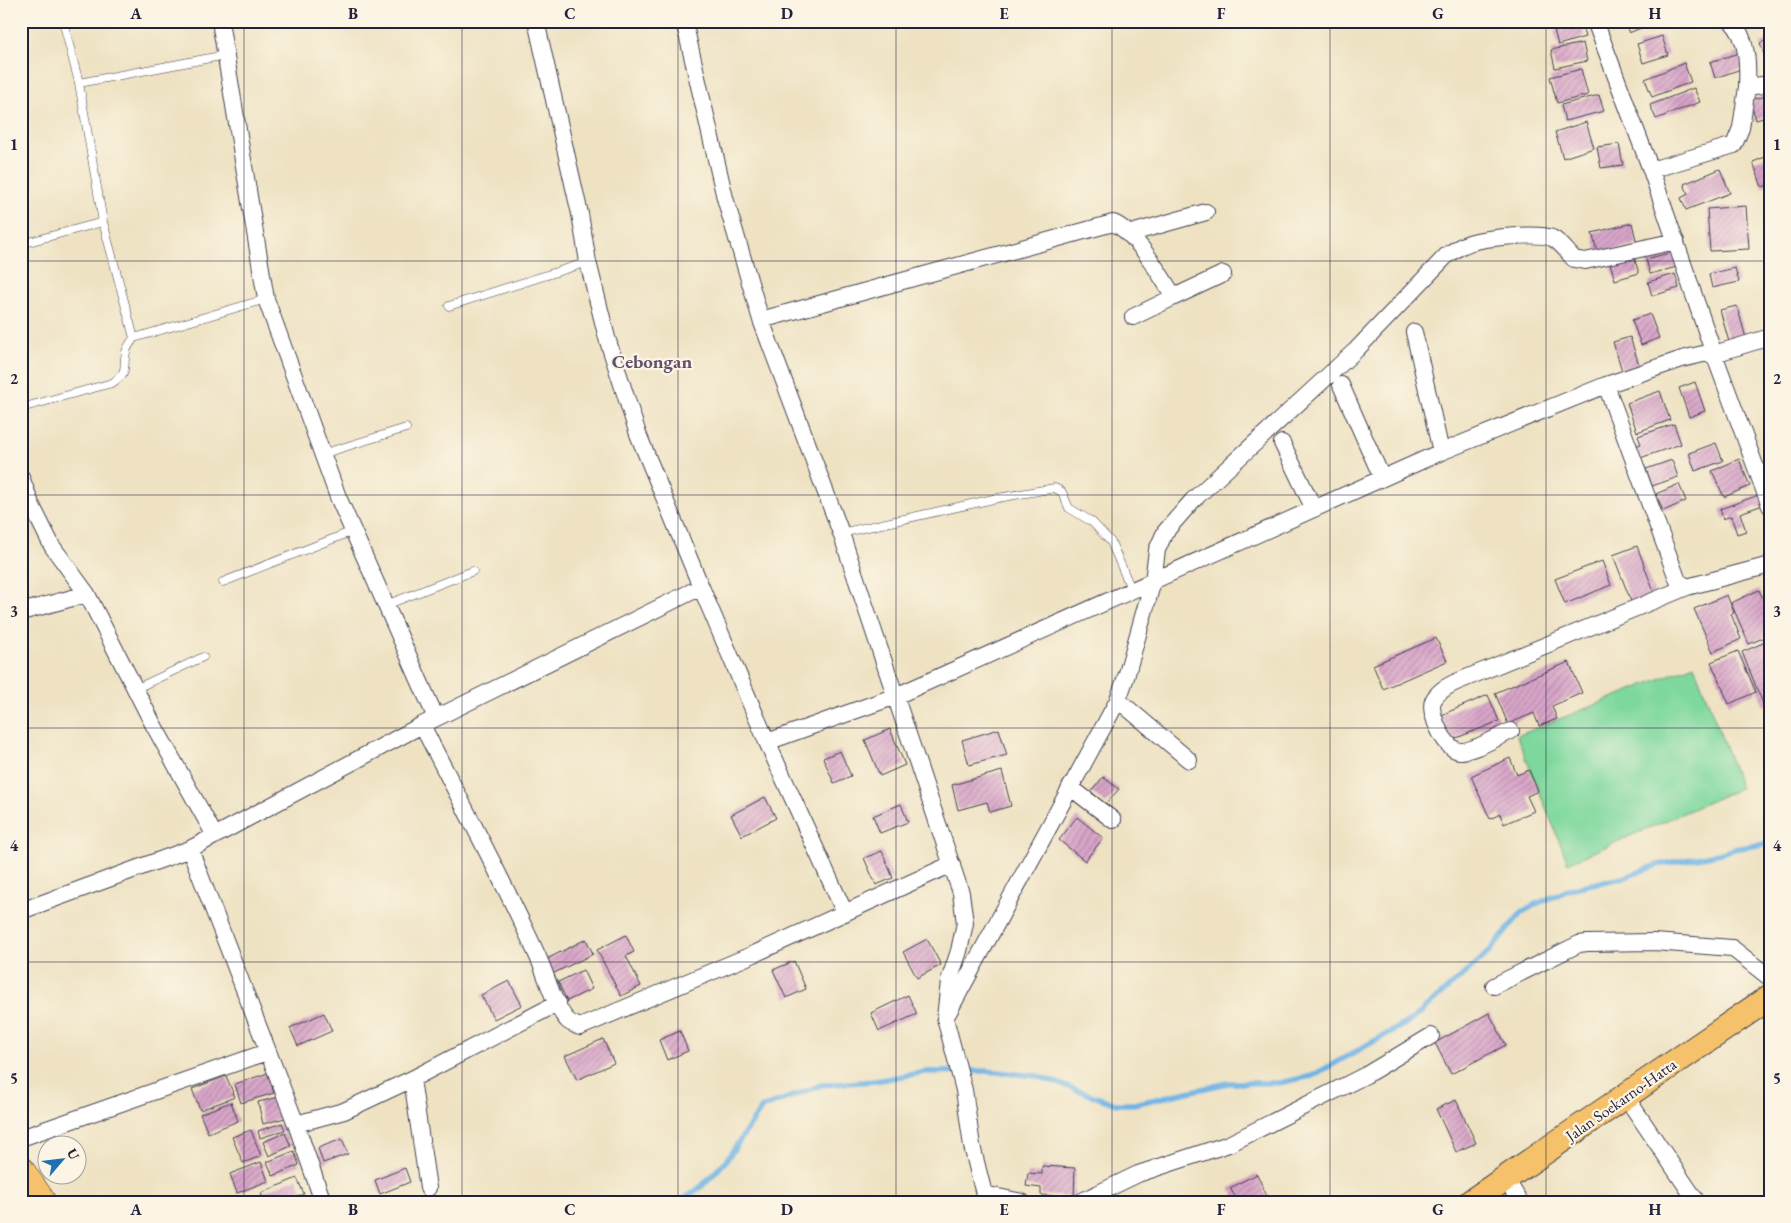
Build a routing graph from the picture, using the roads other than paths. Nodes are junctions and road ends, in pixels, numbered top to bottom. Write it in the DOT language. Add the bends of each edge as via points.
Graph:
graph roads {
  1 [pos="63,21"];
  2 [pos="220,21"];
  3 [pos="536,21"];
  4 [pos="684,21"];
  5 [pos="1595,21"];
  6 [pos="1731,21"];
  7 [pos="226,55"];
  8 [pos="80,83"];
  9 [pos="1770,84"];
  10 [pos="1747,87"];
  11 [pos="1651,170"];
  12 [pos="1206,212"];
  13 [pos="103,222"];
  14 [pos="1128,234"];
  15 [pos="1676,241"];
  16 [pos="21,244"];
  17 [pos="588,262"];
  18 [pos="1223,274"];
  19 [pos="1174,297"];
  20 [pos="266,299"];
  21 [pos="449,306"];
  22 [pos="1133,317"];
  23 [pos="761,320"];
  24 [pos="1414,332"];
  25 [pos="1770,337"];
  26 [pos="134,338"];
  27 [pos="1714,354"];
  28 [pos="1341,385"];
  29 [pos="1606,385"];
  30 [pos="21,408"];
  31 [pos="406,428"];
  32 [pos="1282,443"];
  33 [pos="1441,452"];
  34 [pos="322,454"];
  35 [pos="21,477"];
  36 [pos="1382,478"];
  37 [pos="1770,506"];
  38 [pos="1314,509"];
  39 [pos="353,531"];
  40 [pos="841,533"];
  41 [pos="1770,565"];
  42 [pos="473,571"];
  43 [pos="1153,581"];
  44 [pos="223,582"];
  45 [pos="701,587"];
  46 [pos="1687,588"];
  47 [pos="1132,591"];
  48 [pos="87,594"];
  49 [pos="386,605"];
  50 [pos="21,612"];
  51 [pos="204,657"];
  52 [pos="135,689"];
  53 [pos="896,696"];
  54 [pos="1118,700"];
  55 [pos="429,722"];
  56 [pos="1511,731"];
  57 [pos="767,742"];
  58 [pos="1190,760"];
  59 [pos="1070,787"];
  60 [pos="1113,820"];
  61 [pos="215,836"];
  62 [pos="190,849"];
  63 [pos="952,864"];
  64 [pos="21,911"];
  65 [pos="845,913"];
  66 [pos="1770,978"];
  67 [pos="1494,986"];
  68 [pos="1770,997"];
  69 [pos="558,1003"];
  70 [pos="946,1018"];
  71 [pos="1431,1036"];
  72 [pos="267,1052"];
  73 [pos="412,1079"];
  74 [pos="1626,1097"];
  75 [pos="296,1124"];
  76 [pos="21,1138"];
  77 [pos="21,1171"];
  78 [pos="1506,1179"];
  79 [pos="428,1188"];
  80 [pos="985,1198"];
  81 [pos="42,1202"];
  82 [pos="322,1202"];
  83 [pos="1022,1202"];
  84 [pos="1080,1202"];
  85 [pos="1471,1202"];
  86 [pos="1520,1202"];
  87 [pos="1697,1202"];
  1 -- 8 [label="lane"];
  2 -- 7 [label="street"];
  3 -- 17 [label="street"];
  4 -- 23 [label="street" via="725,198"];
  5 -- 11 [label="street"];
  6 -- 10 [label="street" via="1742,38 1748,62"];
  7 -- 8 [label="lane"];
  7 -- 20 [label="street"];
  8 -- 13 [label="lane"];
  9 -- 10 [label="street"];
  10 -- 11 [label="street" via="1741,128 1734,145"];
  11 -- 15 [label="street"];
  12 -- 14 [label="street"];
  13 -- 16 [label="lane"];
  13 -- 26 [label="lane"];
  14 -- 19 [label="street" via="1150,258"];
  14 -- 23 [label="street" via="1113,224"];
  15 -- 27 [label="street"];
  15 -- 43 [label="street" via="1585,260 1574,259 1550,237 1532,235 1464,244 1448,255 1356,350 1193,500 1165,532 1157,550"];
  17 -- 21 [label="lane"];
  17 -- 45 [label="street" via="607,338 638,434"];
  18 -- 19 [label="street"];
  19 -- 22 [label="street"];
  20 -- 26 [label="lane"];
  20 -- 34 [label="street"];
  23 -- 40 [label="street"];
  24 -- 33 [label="street"];
  25 -- 27 [label="street"];
  26 -- 30 [label="lane" via="126,351 122,376 112,383"];
  27 -- 29 [label="street" via="1682,359"];
  27 -- 37 [label="street"];
  28 -- 36 [label="street"];
  29 -- 33 [label="street"];
  29 -- 46 [label="street" via="1678,581"];
  31 -- 34 [label="lane"];
  32 -- 38 [label="street"];
  33 -- 36 [label="street"];
  34 -- 39 [label="street"];
  35 -- 48 [label="street" via="52,546"];
  36 -- 38 [label="street"];
  38 -- 43 [label="street"];
  39 -- 44 [label="lane"];
  39 -- 49 [label="street"];
  40 -- 47 [label="lane" via="1055,488 1062,492 1070,508 1092,522 1111,542"];
  40 -- 53 [label="street"];
  41 -- 46 [label="street"];
  42 -- 49 [label="lane"];
  43 -- 47 [label="street"];
  43 -- 54 [label="street"];
  45 -- 55 [label="street"];
  45 -- 57 [label="street"];
  46 -- 56 [label="street" via="1454,683 1444,689 1432,705 1444,740 1451,748 1462,752"];
  47 -- 53 [label="street"];
  48 -- 50 [label="street"];
  48 -- 52 [label="street"];
  49 -- 55 [label="street"];
  51 -- 52 [label="lane"];
  52 -- 61 [label="street"];
  53 -- 57 [label="street"];
  53 -- 63 [label="street"];
  54 -- 58 [label="street"];
  54 -- 59 [label="street"];
  55 -- 61 [label="street"];
  55 -- 69 [label="street"];
  57 -- 65 [label="street"];
  59 -- 60 [label="street"];
  59 -- 70 [label="street"];
  61 -- 62 [label="street"];
  62 -- 64 [label="street"];
  62 -- 72 [label="street"];
  63 -- 65 [label="street"];
  63 -- 70 [label="street" via="961,893 965,923 949,981"];
  65 -- 69 [label="street" via="580,1027 567,1020"];
  66 -- 67 [label="street" via="1732,948 1654,942 1587,942"];
  68 -- 74 [label="main road, Jalan Soekarno-Hatta"];
  69 -- 73 [label="street"];
  70 -- 80 [label="street"];
  71 -- 84 [label="street" via="1359,1079 1229,1144 1138,1174"];
  72 -- 75 [label="street"];
  72 -- 76 [label="street"];
  73 -- 75 [label="street" via="344,1111"];
  73 -- 79 [label="street"];
  74 -- 78 [label="main road, Jalan Soekarno-Hatta"];
  74 -- 87 [label="street"];
  75 -- 82 [label="street"];
  77 -- 81 [label="highway"];
  78 -- 85 [label="main road, Jalan Soekarno-Hatta"];
  78 -- 86 [label="street"];
  80 -- 83 [label="street"];
}
